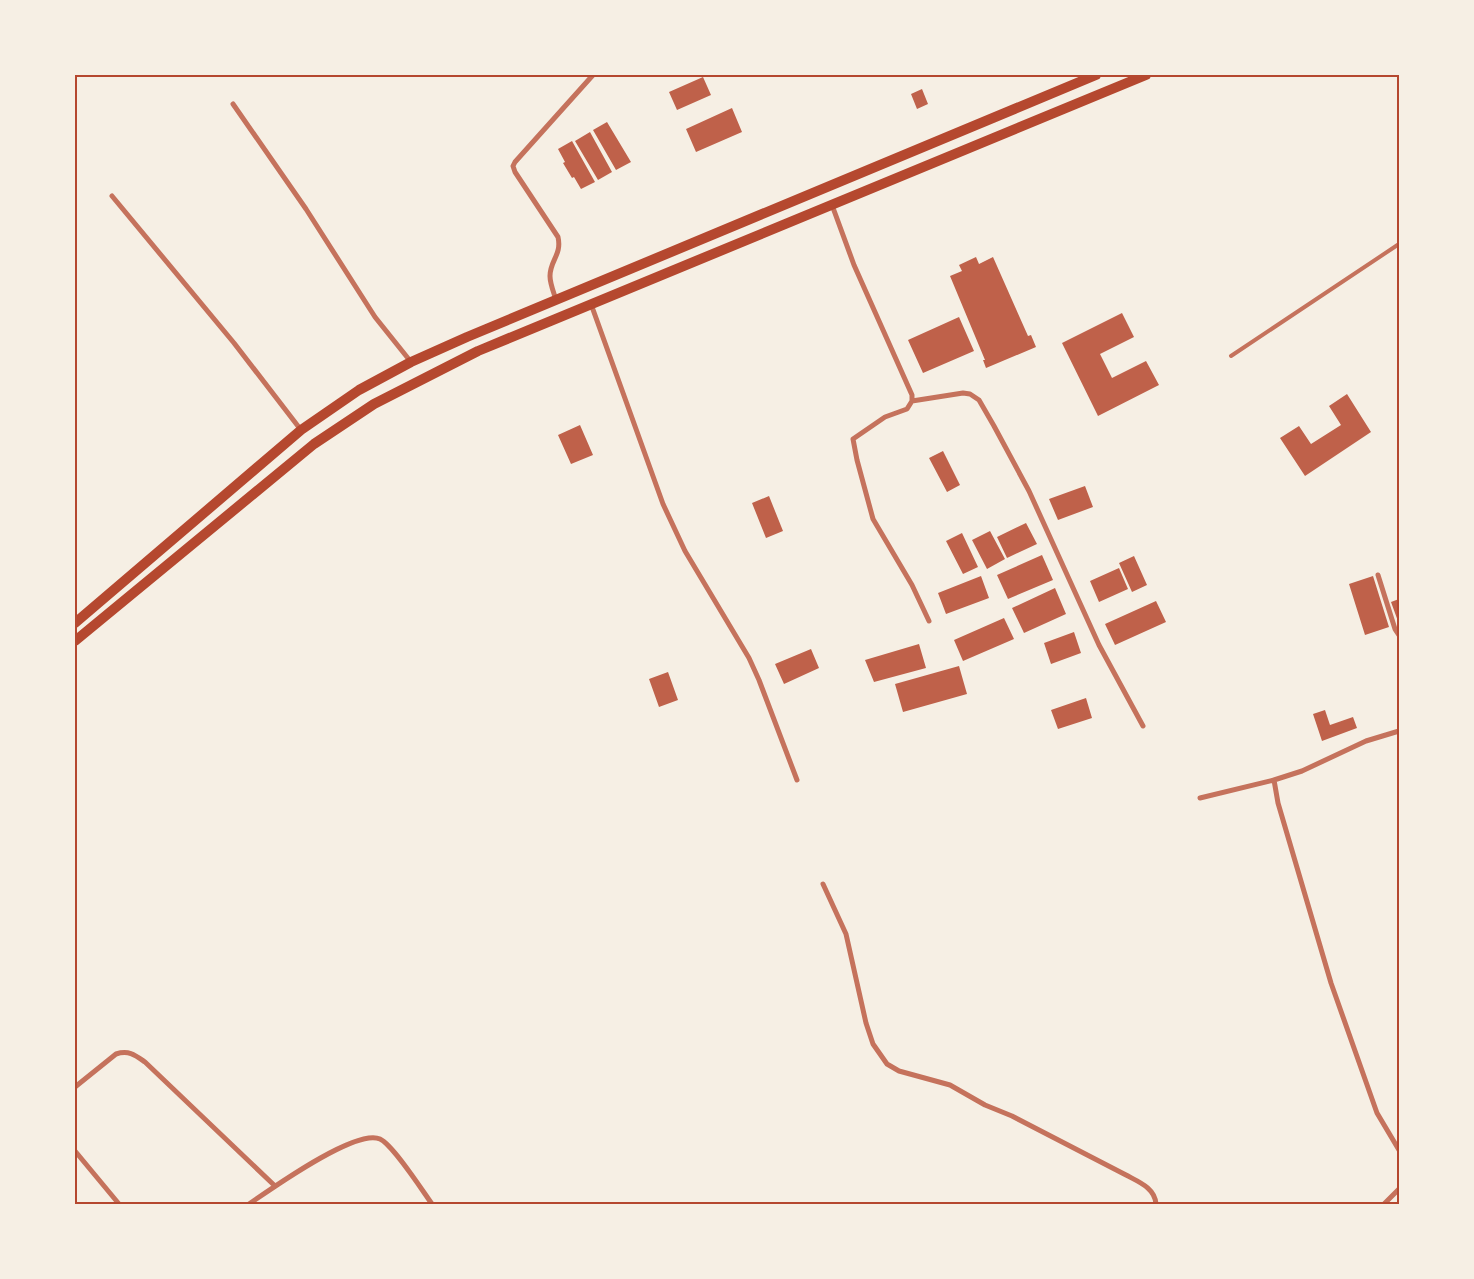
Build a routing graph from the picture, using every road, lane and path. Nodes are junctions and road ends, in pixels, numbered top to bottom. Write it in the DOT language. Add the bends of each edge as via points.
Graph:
graph roads {
  1 [pos="593,75"];
  2 [pos="1096,75"];
  3 [pos="1146,75"];
  4 [pos="233,104"];
  5 [pos="1016,109"];
  6 [pos="1026,125"];
  7 [pos="112,196"];
  8 [pos="832,205"];
  9 [pos="1399,244"];
  10 [pos="556,300"];
  11 [pos="590,304"];
  12 [pos="1231,356"];
  13 [pos="411,362"];
  14 [pos="912,402"];
  15 [pos="301,430"];
  16 [pos="1378,575"];
  17 [pos="929,621"];
  18 [pos="75,623"];
  19 [pos="1399,635"];
  20 [pos="75,641"];
  21 [pos="1143,726"];
  22 [pos="1399,731"];
  23 [pos="797,780"];
  24 [pos="1274,780"];
  25 [pos="1200,798"];
  26 [pos="823,884"];
  27 [pos="75,1087"];
  28 [pos="1399,1150"];
  29 [pos="75,1151"];
  30 [pos="275,1186"];
  31 [pos="1399,1189"];
  32 [pos="119,1204"];
  33 [pos="249,1204"];
  34 [pos="432,1204"];
  35 [pos="1156,1204"];
  36 [pos="1384,1204"];
  1 -- 10 [label="street" via="513,166 558,237 559,252 552,263 550,275"];
  2 -- 5 [label="main road"];
  3 -- 6 [label="main road"];
  4 -- 13 [label="street" via="375,317"];
  5 -- 6 [label="main road"];
  5 -- 10 [label="main road"];
  6 -- 8 [label="main road"];
  7 -- 15 [label="street" via="234,343"];
  8 -- 11 [label="main road"];
  8 -- 14 [label="street" via="854,265 912,395"];
  9 -- 12 [label="lane"];
  10 -- 13 [label="main road"];
  11 -- 20 [label="main road" via="478,351 374,404 314,444"];
  11 -- 23 [label="street" via="663,504 685,551 749,658"];
  13 -- 15 [label="main road" via="359,390"];
  14 -- 17 [label="street" via="907,409 885,417 853,439 873,519"];
  14 -- 21 [label="street" via="963,393 979,400 1029,491 1099,644"];
  15 -- 18 [label="main road"];
  16 -- 19 [label="street"];
  22 -- 24 [label="street" via="1366,741 1302,771"];
  24 -- 25 [label="street"];
  24 -- 28 [label="street" via="1331,984 1378,1113"];
  26 -- 35 [label="street" via="846,934 873,1044 888,1064 899,1071 950,1085 1139,1181 1156,1198"];
  27 -- 30 [label="street" via="116,1054 129,1052 145,1062"];
  29 -- 32 [label="street"];
  30 -- 33 [label="street"];
  30 -- 34 [label="street" via="341,1147 371,1137 381,1139 392,1149"];
  31 -- 36 [label="street"];
}
